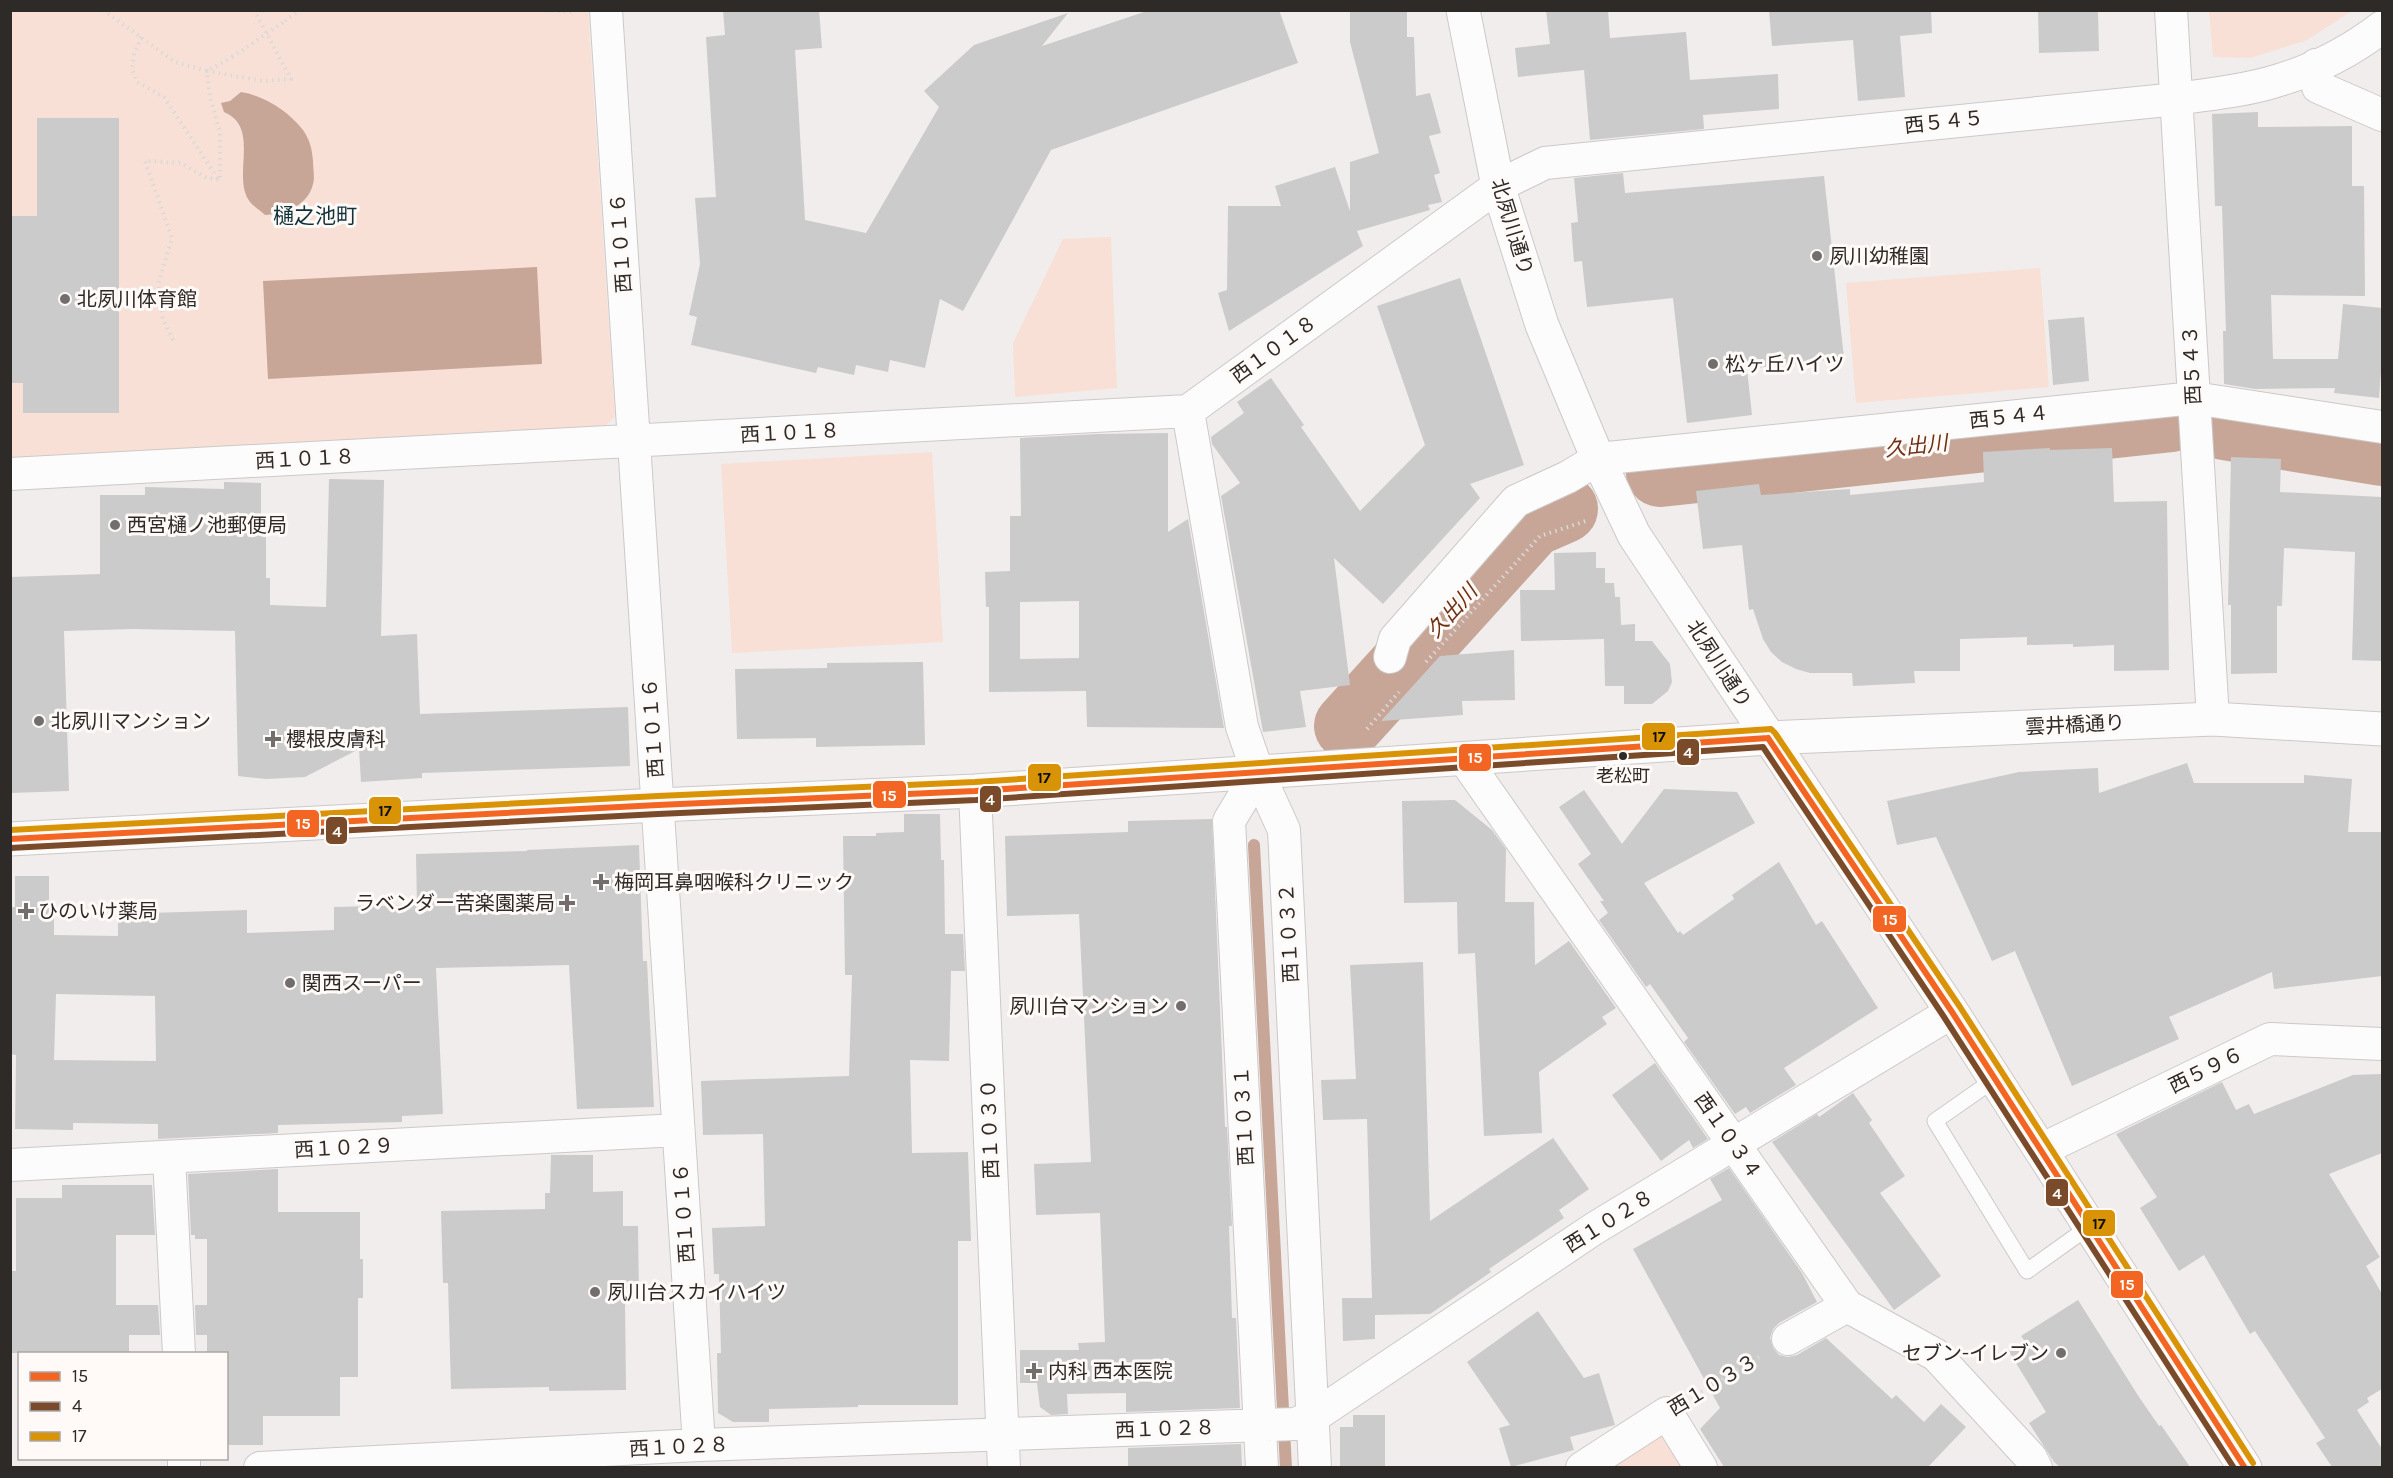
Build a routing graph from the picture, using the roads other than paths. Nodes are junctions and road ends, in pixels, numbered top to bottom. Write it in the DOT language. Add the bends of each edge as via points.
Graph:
graph roads {
  1 [pos="606,10"];
  2 [pos="1463,10"];
  3 [pos="2171,10"];
  4 [pos="2382,27"];
  5 [pos="2316,65"];
  6 [pos="2177,99"];
  7 [pos="2382,115"];
  8 [pos="1497,186"];
  9 [pos="2194,398"];
  10 [pos="1188,411"];
  11 [pos="2382,427"];
  12 [pos="634,442"];
  13 [pos="1598,459"];
  14 [pos="10,474"];
  15 [pos="1390,657"];
  16 [pos="2213,719"];
  17 [pos="2382,729"];
  18 [pos="1768,738"];
  19 [pos="1465,760"];
  20 [pos="1258,773"];
  21 [pos="975,791"];
  22 [pos="658,805"];
  23 [pos="10,839"];
  24 [pos="1952,1012"];
  25 [pos="2382,1044"];
  26 [pos="1995,1079"];
  27 [pos="678,1130"];
  28 [pos="1734,1145"];
  29 [pos="2041,1150"];
  30 [pos="170,1157"];
  31 [pos="10,1165"];
  32 [pos="2090,1226"];
  33 [pos="1847,1306"];
  34 [pos="1788,1340"];
  35 [pos="179,1352"];
  36 [pos="1284,1423"];
  37 [pos="1003,1435"];
  38 [pos="699,1445"];
  39 [pos="260,1467"];
  40 [pos="1004,1467"];
  41 [pos="1262,1467"];
  42 [pos="1315,1467"];
  43 [pos="1582,1467"];
  44 [pos="1701,1467"];
  45 [pos="2036,1467"];
  46 [pos="2245,1467"];
  1 -- 12 [label="street, 西１０１６"];
  2 -- 8 [label="street, 北夙川通り"];
  3 -- 6 [label="street, 西５４３"];
  4 -- 5 [label="street, 西５４５" via="2362,43"];
  5 -- 6 [label="street, 西５４５" via="2276,81"];
  5 -- 7 [label="street" via="2318,87"];
  6 -- 8 [label="street, 西５４５" via="1545,163"];
  6 -- 9 [label="street, 西５４３"];
  8 -- 10 [label="street, 西１０１８"];
  8 -- 13 [label="street, 北夙川通り" via="1542,325"];
  9 -- 11 [label="street, 西５４４"];
  9 -- 13 [label="street, 西５４４"];
  9 -- 16 [label="street, 西５４３"];
  10 -- 12 [label="street, 西１０１８"];
  10 -- 20 [label="street, 西１０３２" via="1242,728"];
  12 -- 14 [label="street, 西１０１８"];
  12 -- 22 [label="street, 西１０１６"];
  13 -- 15 [label="street" via="1516,501 1395,639"];
  13 -- 18 [label="street, 北夙川通り" via="1634,535"];
  16 -- 17 [label="street, 雲井橋通り"];
  16 -- 18 [label="street, 雲井橋通り"];
  18 -- 19 [label="street, 雲井橋通り"];
  18 -- 24 [label="street, 北夙川通り"];
  19 -- 20 [label="street, 雲井橋通り"];
  19 -- 28 [label="street, 西１０３４"];
  20 -- 21 [label="street, 雲井橋通り"];
  20 -- 36 [label="street, 西１０３２" via="1284,830"];
  20 -- 36 [label="street, 西１０３１" via="1229,821"];
  21 -- 22 [label="street, 雲井橋通り"];
  21 -- 37 [label="street, 西１０３０"];
  22 -- 23 [label="street, 雲井橋通り"];
  22 -- 27 [label="street, 西１０１６"];
  24 -- 26 [label="street, 北夙川通り"];
  24 -- 28 [label="street, 西１０２８"];
  25 -- 29 [label="street, 西５９６" via="2270,1039"];
  26 -- 29 [label="street, 北夙川通り"];
  26 -- 32 [label="lane" via="1935,1121 2027,1271"];
  27 -- 30 [label="street, 西１０２９"];
  27 -- 38 [label="street, 西１０１６"];
  28 -- 33 [label="street, 西１０３４"];
  28 -- 36 [label="street, 西１０２８"];
  29 -- 32 [label="street, 北夙川通り"];
  30 -- 31 [label="street, 西１０２９"];
  30 -- 35 [label="street"];
  32 -- 46 [label="street, 北夙川通り"];
  33 -- 34 [label="street"];
  33 -- 45 [label="street, 西１０３４" via="1936,1355"];
  36 -- 37 [label="street, 西１０２８"];
  36 -- 41 [label="street, 西１０３１"];
  36 -- 42 [label="street, 西１０３２"];
  37 -- 38 [label="street, 西１０２８"];
  37 -- 40 [label="street, 西１０３０"];
  38 -- 39 [label="street, 西１０２８"];
  43 -- 44 [label="street, 西１０３３" via="1667,1413"];
}
